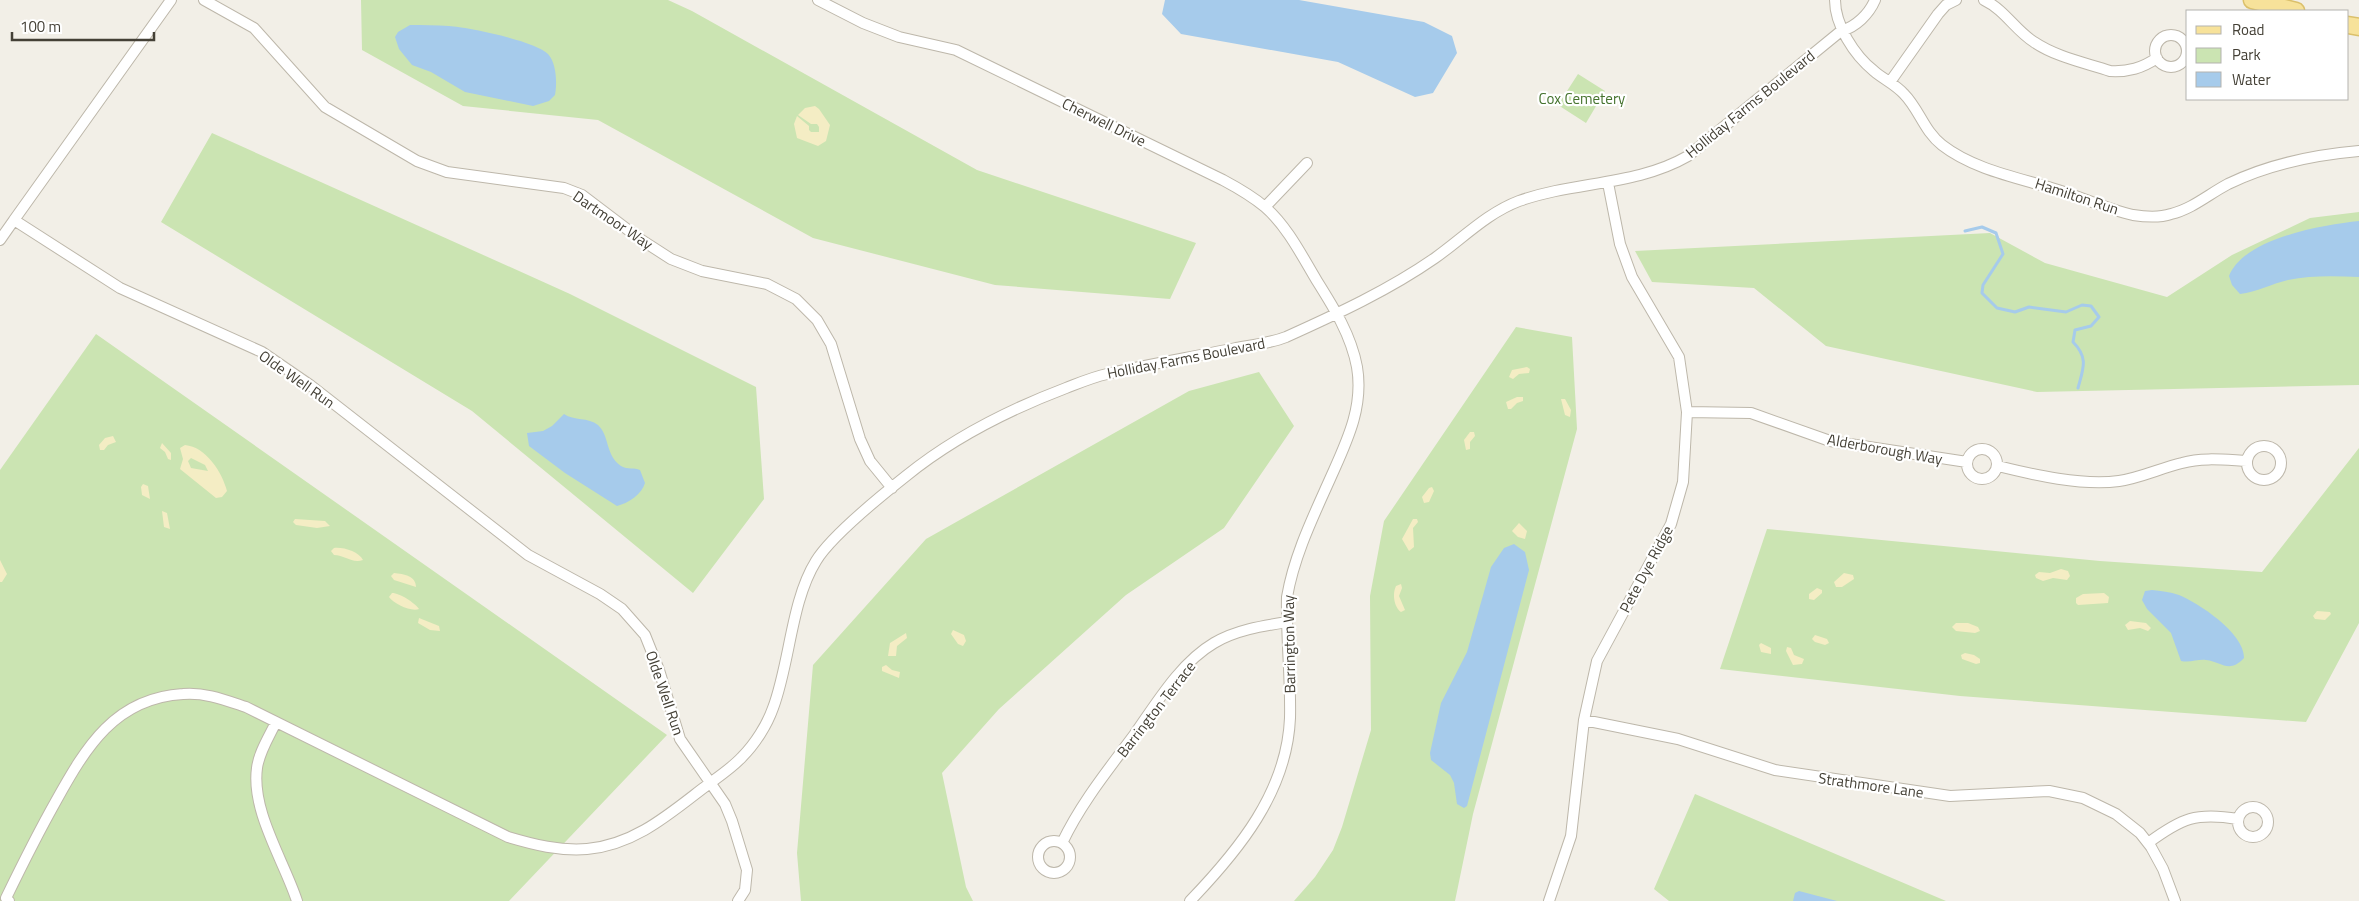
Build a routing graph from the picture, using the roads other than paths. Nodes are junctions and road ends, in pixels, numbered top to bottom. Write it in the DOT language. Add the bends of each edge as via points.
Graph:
graph roads {
  1 [pos="171,0"];
  2 [pos="204,0"];
  3 [pos="818,0"];
  4 [pos="1835,0"];
  5 [pos="1875,0"];
  6 [pos="1956,0"];
  7 [pos="1984,0"];
  8 [pos="2252,0"];
  9 [pos="2292,10"];
  10 [pos="1842,31"];
  11 [pos="2157,58"];
  12 [pos="1890,82"];
  13 [pos="2359,151"];
  14 [pos="1307,163"];
  15 [pos="1608,183"];
  16 [pos="1265,207"];
  17 [pos="14,220"];
  18 [pos="0,240"];
  19 [pos="1337,313"];
  20 [pos="1687,412"];
  21 [pos="2247,461"];
  22 [pos="1967,462"];
  23 [pos="1998,466"];
  24 [pos="892,488"];
  25 [pos="1287,622"];
  26 [pos="1584,720"];
  27 [pos="276,722"];
  28 [pos="709,783"];
  29 [pos="2238,819"];
  30 [pos="1062,843"];
  31 [pos="2148,843"];
  32 [pos="9,901"];
  33 [pos="297,901"];
  34 [pos="738,901"];
  35 [pos="1190,901"];
  36 [pos="1548,901"];
  37 [pos="2175,901"];
  1 -- 17 [label="street"];
  2 -- 24 [label="street, Dartmoor Way" via="254,28 325,108 417,161 447,172 564,188 582,195 671,259 702,271 768,284 796,299 816,320 831,344 860,439 870,461"];
  3 -- 16 [label="street, Cherwell Drive" via="899,37 956,50 1223,180"];
  4 -- 10 [label="street" via="1836,20"];
  5 -- 10 [label="street, Holliday Farms Boulevard" via="1862,19"];
  6 -- 12 [label="street" via="1938,14"];
  7 -- 11 [label="street" via="2000,9 2034,42 2110,71 2142,67"];
  8 -- 9 [label="main road"];
  10 -- 12 [label="street, Hamilton Run" via="1872,70"];
  10 -- 15 [label="street, Holliday Farms Boulevard" via="1688,156 1655,172"];
  12 -- 13 [label="street, Hamilton Run" via="1911,102 1933,136 1962,157 2119,211 2147,217 2185,210 2227,185 2282,164 2316,155"];
  14 -- 16 [label="street"];
  15 -- 19 [label="street, Holliday Farms Boulevard" via="1572,186 1502,209 1398,282"];
  15 -- 20 [label="street, Pete Dye Ridge" via="1620,244 1632,276 1679,357"];
  16 -- 19 [label="street, Cherwell Drive" via="1289,237"];
  17 -- 18 [label="street"];
  17 -- 28 [label="street, Olde Well Run" via="120,288 262,352 310,385 528,555 622,609 645,636 680,739"];
  19 -- 24 [label="street, Holliday Farms Boulevard" via="1280,339 1103,374 1050,394 985,423 944,447"];
  19 -- 25 [label="street, Barrington Way" via="1357,368 1358,407 1348,439 1290,578"];
  20 -- 22 [label="street, Alderborough Way" via="1751,413 1830,441"];
  20 -- 26 [label="street, Pete Dye Ridge" via="1682,482 1671,524 1597,662"];
  21 -- 23 [label="street" via="2184,462 2106,482 2026,473"];
  22 -- 23 [label="street" via="1975,451 1984,449 1993,453"];
  22 -- 23 [label="street" via="1969,472 1983,479 1993,475"];
  24 -- 28 [label="street, Holliday Farms Boulevard" via="818,557 803,591 781,686 771,713 742,758"];
  25 -- 30 [label="street, Barrington Terrace" via="1234,633 1199,654 1157,703 1096,785"];
  25 -- 35 [label="street, Barrington Way" via="1290,720 1282,768 1259,817"];
  26 -- 31 [label="street, Strathmore Lane" via="1678,739 1775,770 1867,784 1950,796 2065,793 2116,814"];
  26 -- 36 [label="street, Pete Dye Ridge" via="1571,836"];
  27 -- 28 [label="street, Holliday Farms Boulevard" via="508,837 563,850 590,849 621,841 661,820"];
  27 -- 32 [label="street, Holliday Farms Boulevard" via="246,707 208,695 183,694 154,699 120,716 92,742 79,760 13,882 6,898"];
  27 -- 33 [label="street" via="261,754 257,789 261,811"];
  28 -- 34 [label="street, Olde Well Run" via="725,804 747,870 745,890"];
  29 -- 31 [label="street" via="2211,815 2196,817 2178,822"];
  31 -- 37 [label="street, Strathmore Lane" via="2163,869"];
}
